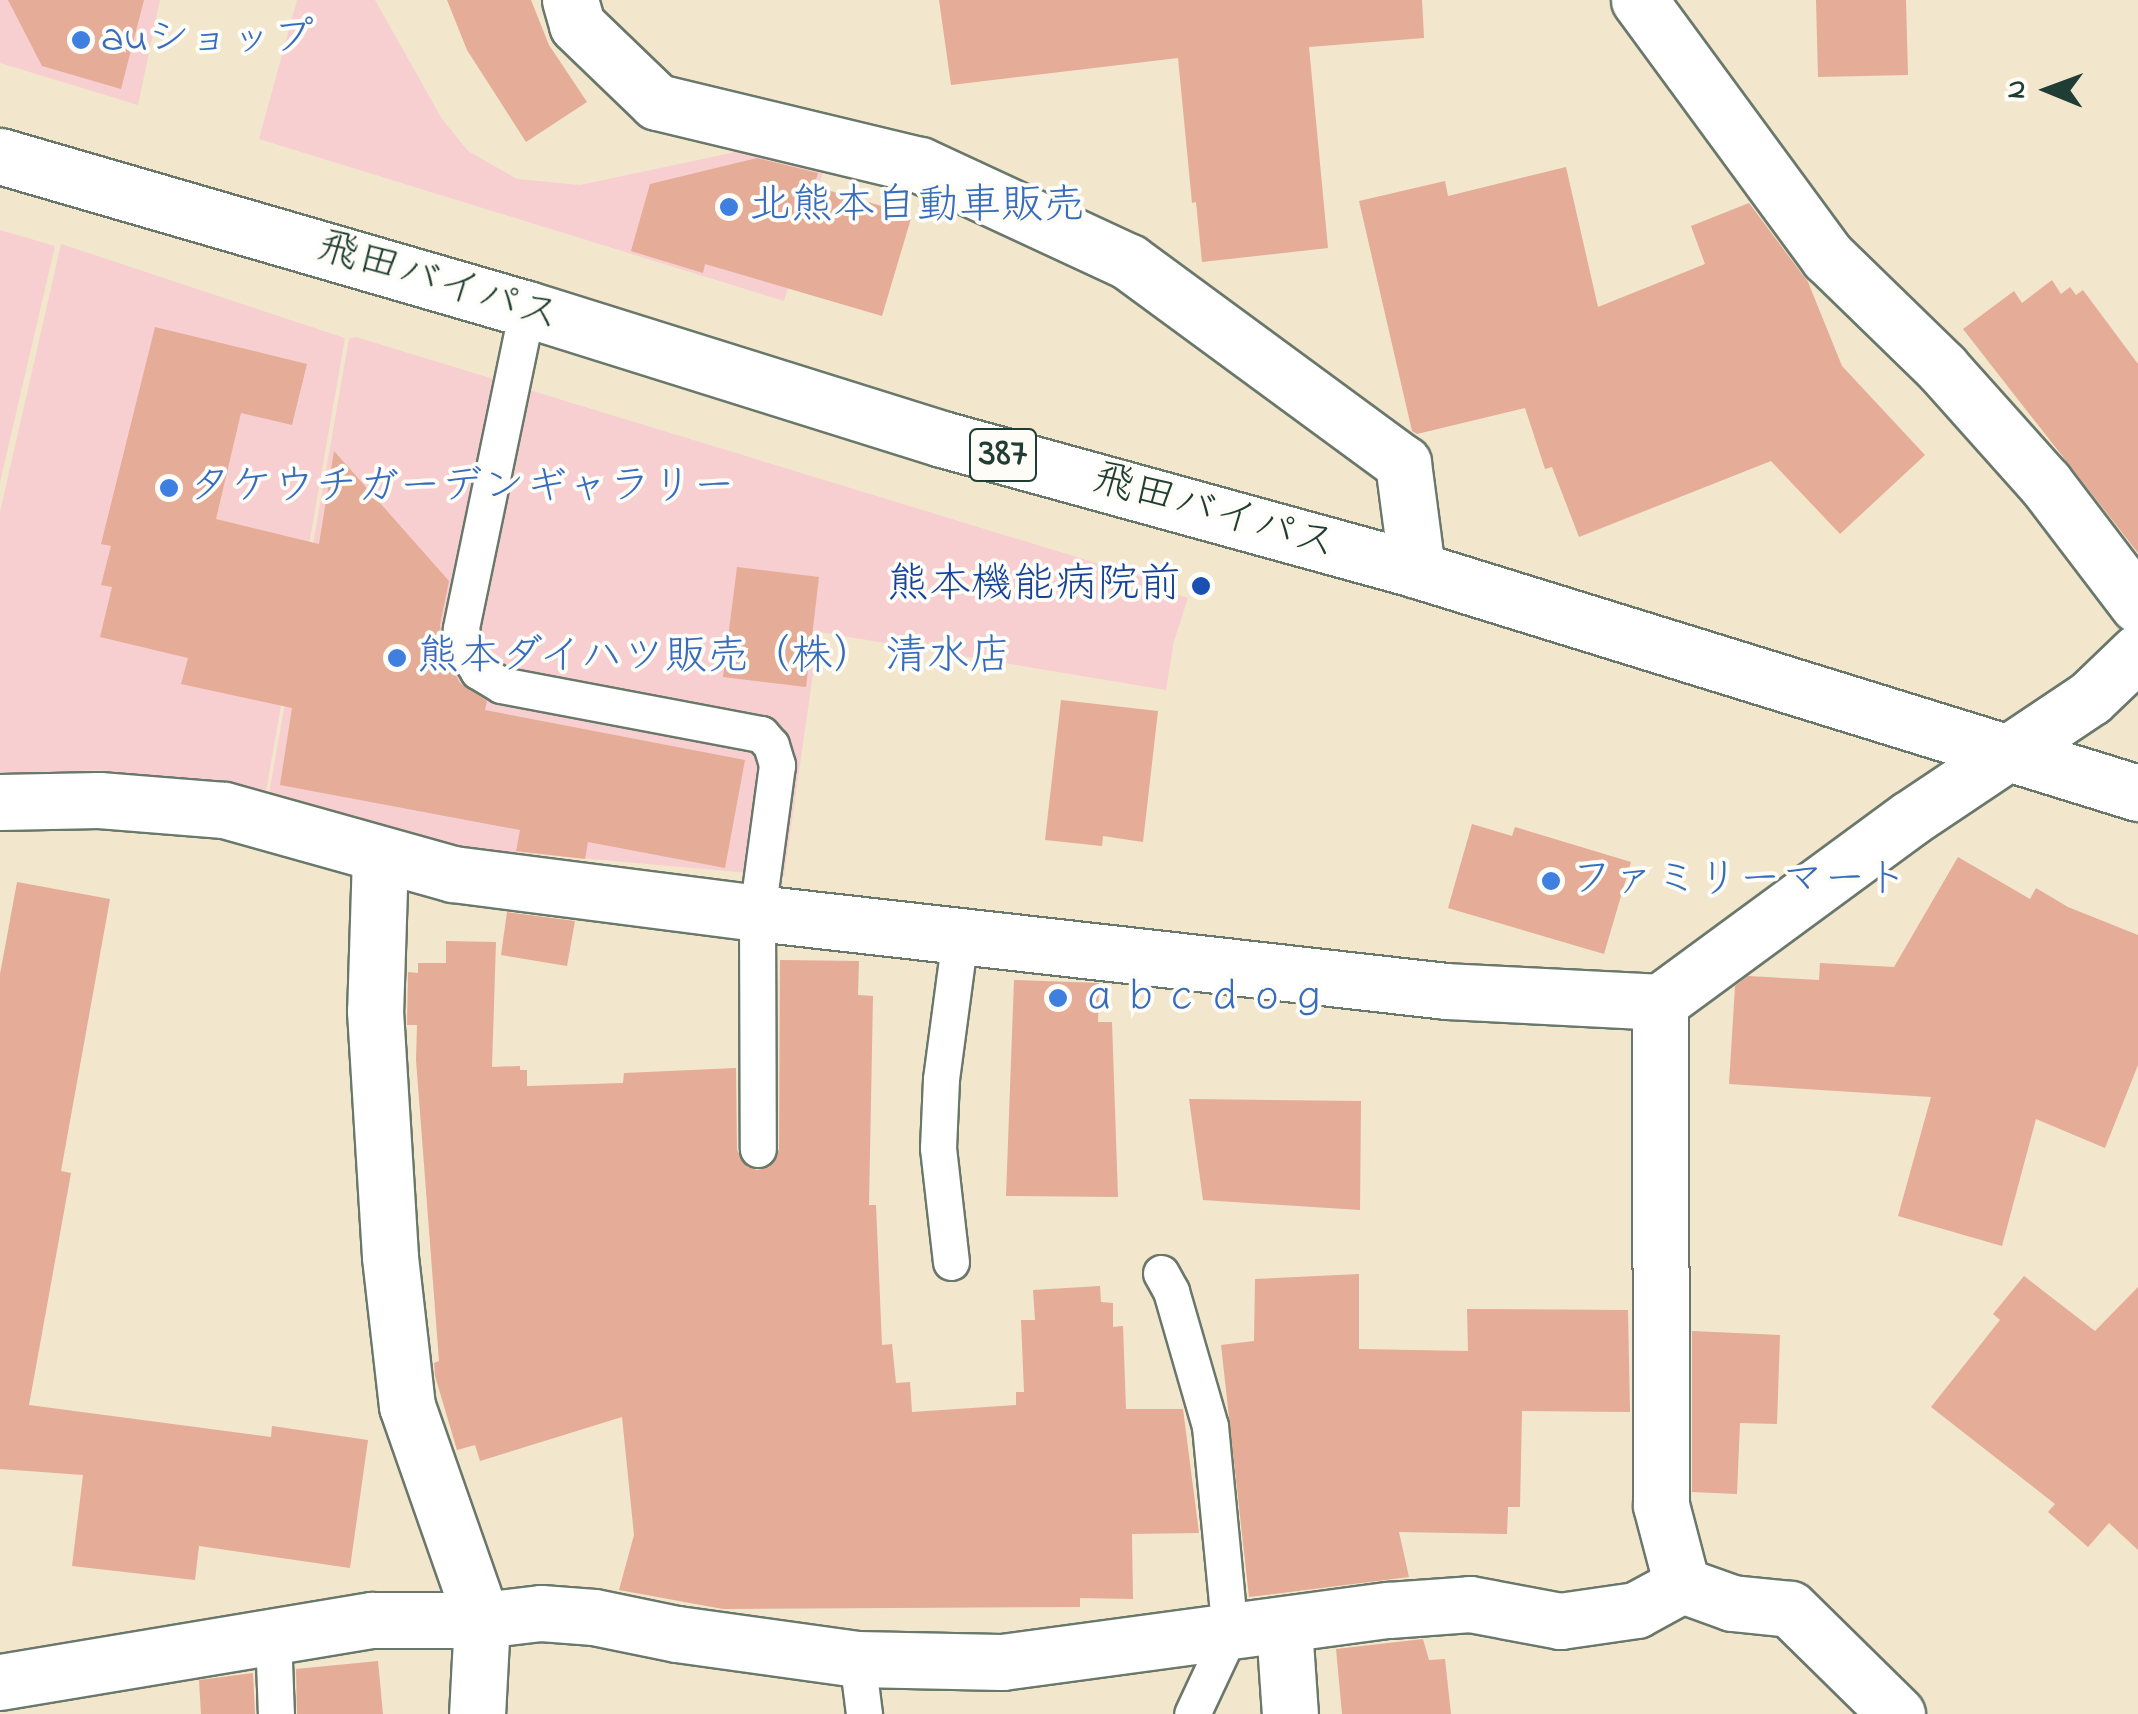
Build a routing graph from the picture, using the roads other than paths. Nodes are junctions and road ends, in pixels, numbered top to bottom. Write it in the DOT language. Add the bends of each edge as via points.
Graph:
graph roads {
  1 [pos="570,0"];
  2 [pos="1639,0"];
  3 [pos="0,156"];
  4 [pos="526,309"];
  5 [pos="1417,570"];
  6 [pos="2138,605"];
  7 [pos="2138,652"];
  8 [pos="2008,751"];
  9 [pos="2138,793"];
  10 [pos="0,802"];
  11 [pos="380,856"];
  12 [pos="757,913"];
  13 [pos="960,936"];
  14 [pos="1660,1002"];
  15 [pos="758,1149"];
  16 [pos="950,1262"];
  17 [pos="1161,1273"];
  18 [pos="1682,1585"];
  19 [pos="482,1620"];
  20 [pos="1284,1627"];
  21 [pos="1230,1633"];
  22 [pos="273,1634"];
  23 [pos="857,1660"];
  24 [pos="0,1682"];
  25 [pos="276,1714"];
  26 [pos="477,1714"];
  27 [pos="864,1714"];
  28 [pos="1192,1714"];
  29 [pos="1290,1714"];
  30 [pos="1897,1714"];
  1 -- 5 [label="main road" via="577,25 657,102 920,165 1129,262 1403,462"];
  2 -- 6 [label="main road" via="1828,257 1942,368 2045,483"];
  3 -- 4 [label="main road, 飛田バイパス / 387"];
  4 -- 5 [label="main road, 飛田バイパス / 387" via="942,438"];
  4 -- 12 [label="lane" via="461,629 465,650 478,671 501,685 761,734 777,765"];
  5 -- 8 [label="main road, 飛田バイパス / 387"];
  7 -- 8 [label="main road" via="2090,698"];
  8 -- 9 [label="main road, 飛田バイパス / 387"];
  8 -- 14 [label="main road"];
  10 -- 11 [label="main road" via="100,800 224,810"];
  11 -- 12 [label="main road" via="452,874"];
  11 -- 19 [label="main road" via="376,1011 390,1257 408,1406"];
  12 -- 13 [label="main road"];
  12 -- 15 [label="lane"];
  13 -- 14 [label="main road" via="1446,992"];
  13 -- 16 [label="lane" via="938,1148"];
  14 -- 18 [label="main road" via="1662,1505"];
  17 -- 21 [label="lane" via="1210,1426"];
  18 -- 20 [label="main road" via="1636,1610 1560,1621 1470,1604"];
  18 -- 30 [label="main road" via="1732,1603 1790,1609"];
  19 -- 22 [label="main road" via="372,1620"];
  19 -- 23 [label="main road" via="540,1613 594,1617"];
  19 -- 26 [label="main road"];
  20 -- 21 [label="main road"];
  20 -- 29 [label="main road"];
  21 -- 23 [label="main road" via="1002,1662"];
  21 -- 28 [label="lane"];
  22 -- 24 [label="main road"];
  22 -- 25 [label="lane"];
  23 -- 27 [label="lane"];
}
